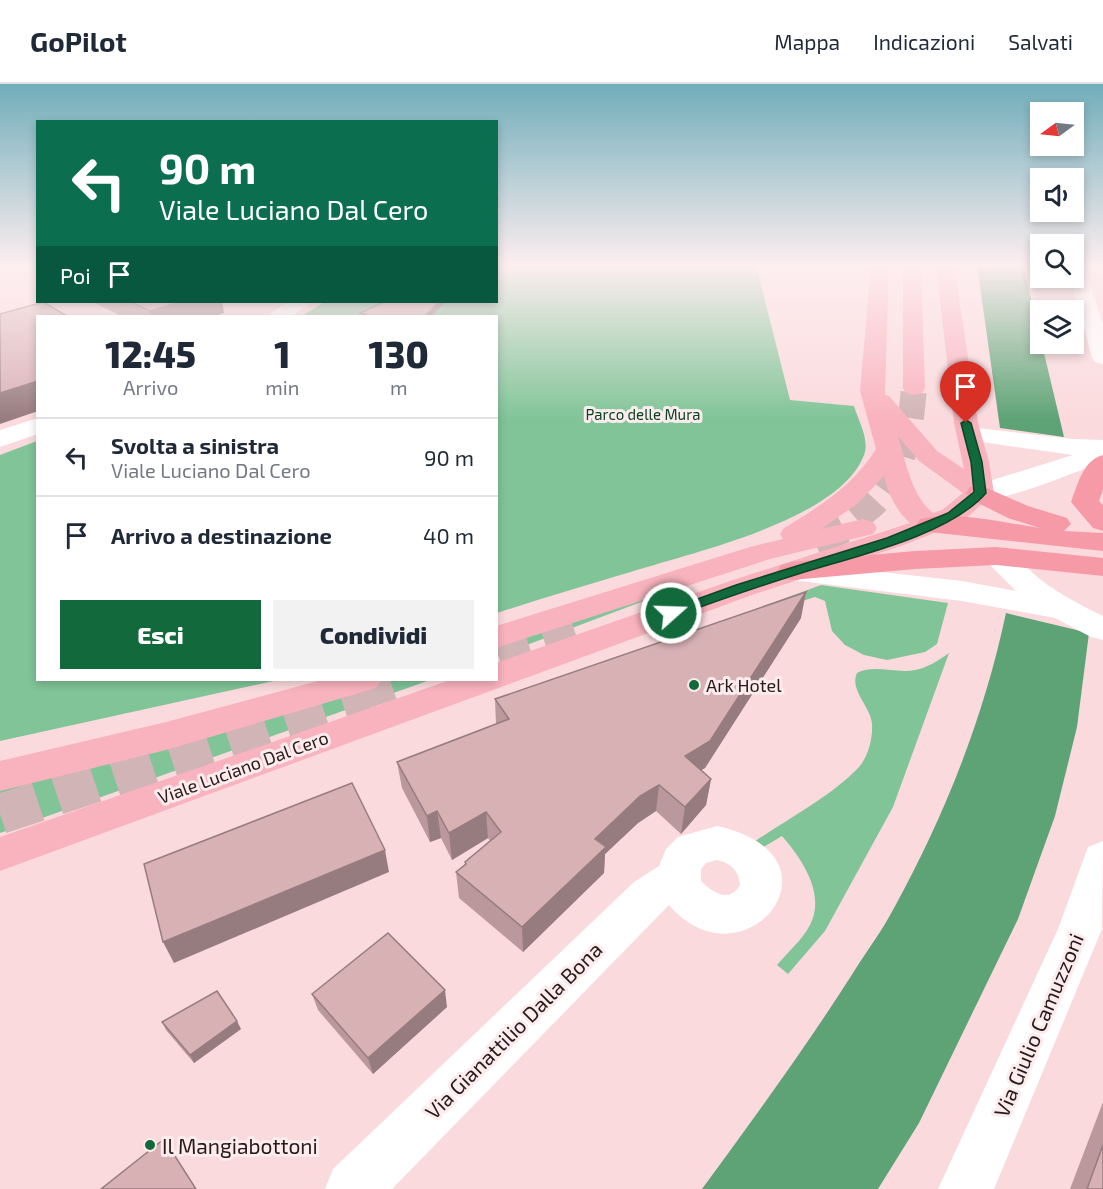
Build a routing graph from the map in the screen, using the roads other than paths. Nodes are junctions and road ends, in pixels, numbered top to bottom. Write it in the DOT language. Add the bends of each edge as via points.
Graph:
graph roads {
  1 [pos="877,317"];
  2 [pos="913,317"];
  3 [pos="952,317"];
  4 [pos="1092,317"];
  5 [pos="1103,357"];
  6 [pos="914,388"];
  7 [pos="872,391"];
  8 [pos="36,426"];
  9 [pos="969,434"];
  10 [pos="0,440"];
  11 [pos="1103,448"];
  12 [pos="889,449"];
  13 [pos="1103,453"];
  14 [pos="1103,463"];
  15 [pos="980,493"];
  16 [pos="1103,522"];
  17 [pos="930,525"];
  18 [pos="1103,531"];
  19 [pos="1103,542"];
  20 [pos="760,553"];
  21 [pos="996,556"];
  22 [pos="1103,567"];
  23 [pos="792,571"];
  24 [pos="1064,609"];
  25 [pos="1103,629"];
  26 [pos="498,636"];
  27 [pos="498,674"];
  28 [pos="360,681"];
  29 [pos="482,681"];
  30 [pos="0,776"];
  31 [pos="0,854"];
  32 [pos="1103,859"];
  33 [pos="677,878"];
  34 [pos="352,1189"];
  35 [pos="966,1189"];
  1 -- 7 [label="main road"];
  2 -- 6 [label="main road"];
  3 -- 9 [label="main road"];
  4 -- 5 [label="street"];
  7 -- 12 [label="main road"];
  7 -- 15 [label="main road" via="928,456"];
  8 -- 10 [label="street"];
  9 -- 11 [label="street"];
  9 -- 15 [label="main road"];
  12 -- 17 [label="main road" via="901,490 914,512"];
  12 -- 20 [label="main road" via="879,468 830,512"];
  13 -- 15 [label="street"];
  14 -- 16 [label="highway" via="1095,472 1085,502"];
  15 -- 17 [label="main road" via="952,516"];
  15 -- 18 [label="highway" via="1030,517"];
  17 -- 19 [label="highway"];
  17 -- 20 [label="main road" via="888,521"];
  17 -- 21 [label="highway"];
  17 -- 23 [label="main road"];
  20 -- 26 [label="main road"];
  21 -- 22 [label="highway"];
  21 -- 23 [label="highway"];
  21 -- 24 [label="street" via="1014,576"];
  23 -- 24 [label="street" via="962,591"];
  23 -- 27 [label="main road"];
  24 -- 25 [label="street"];
  28 -- 30 [label="main road" via="166,736"];
  29 -- 31 [label="main road, Viale Luciano Dal Cero"];
  32 -- 35 [label="street, Via Giulio Camuzzoni" via="1075,939"];
  33 -- 34 [label="street, Via Gianattilio Dalla Bona" via="649,895"];
}
